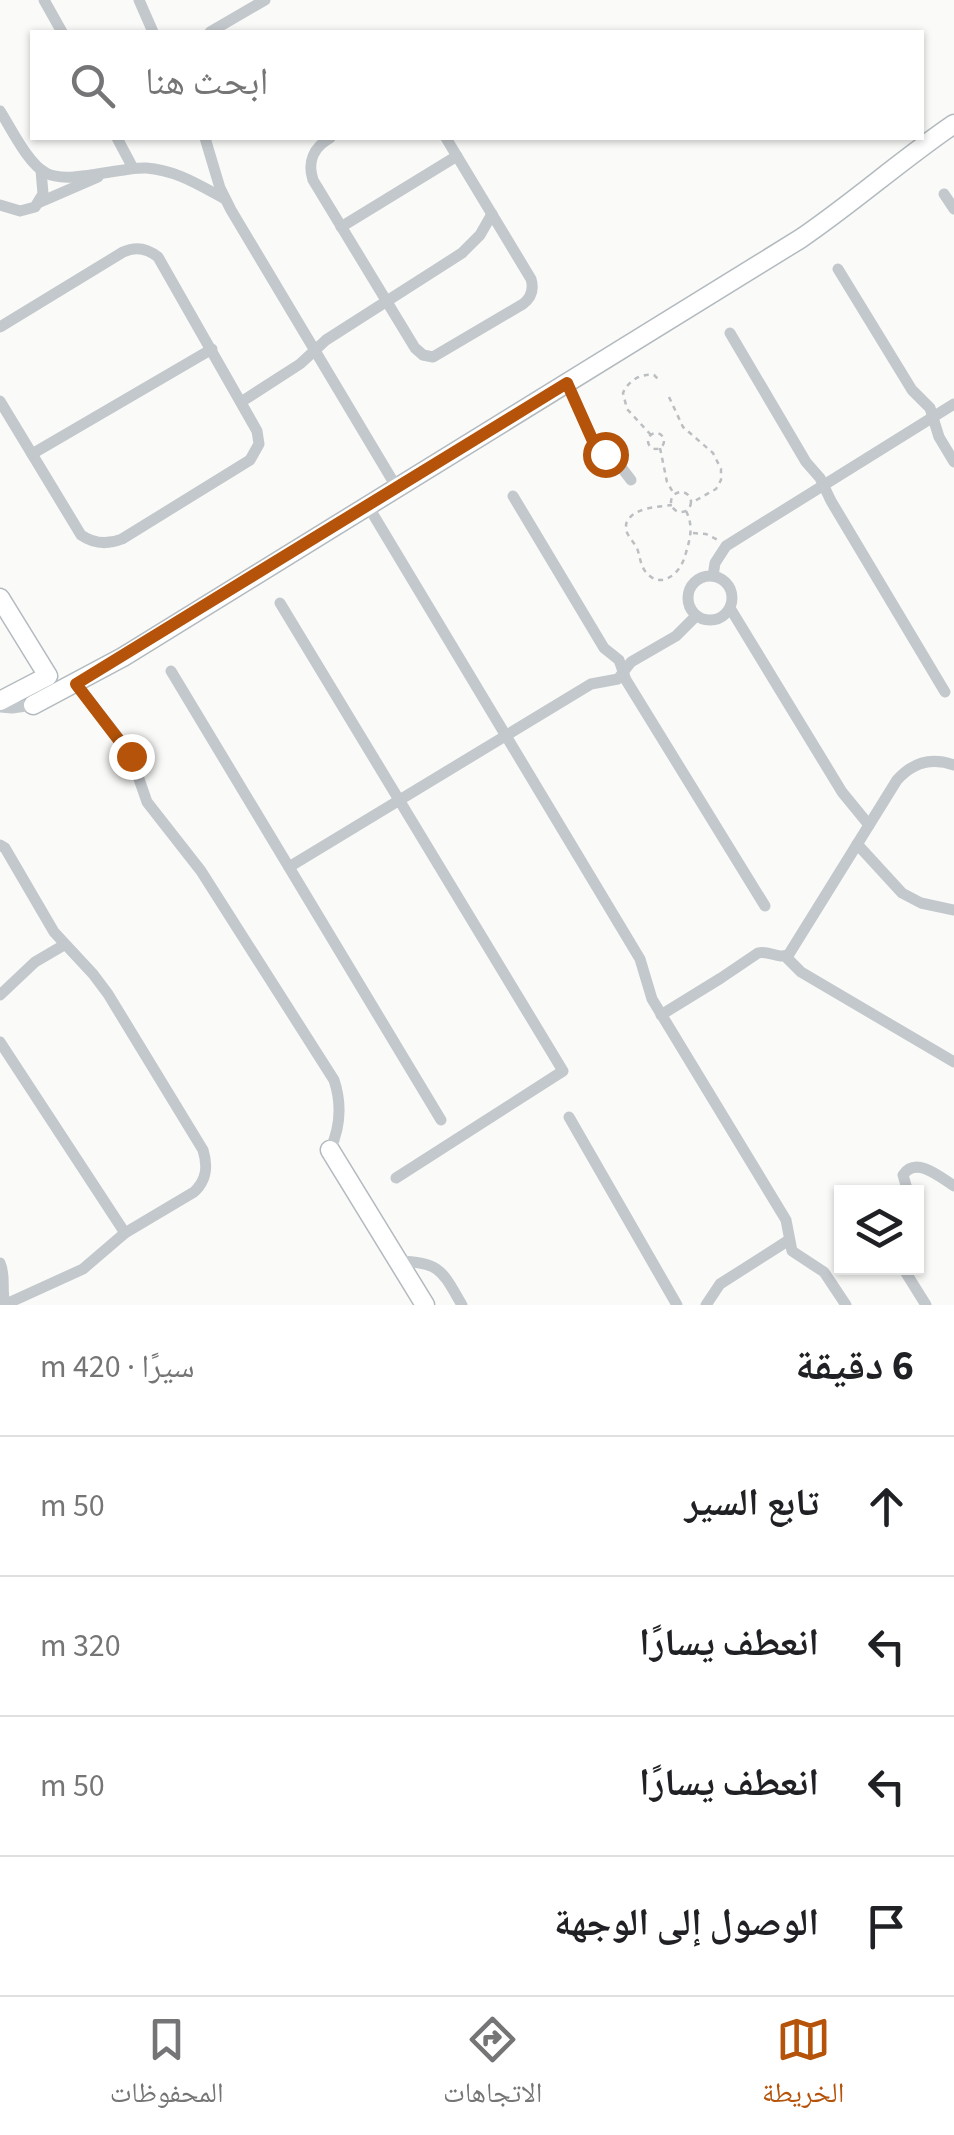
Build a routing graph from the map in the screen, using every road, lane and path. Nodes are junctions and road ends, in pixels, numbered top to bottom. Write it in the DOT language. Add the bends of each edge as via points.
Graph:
graph roads {
  1 [pos="44,0"];
  2 [pos="139,0"];
  3 [pos="265,0"];
  4 [pos="245,5"];
  5 [pos="61,30"];
  6 [pos="152,30"];
  7 [pos="213,30"];
  8 [pos="0,111"];
  9 [pos="954,124"];
  10 [pos="117,140"];
  11 [pos="206,140"];
  12 [pos="327,140"];
  13 [pos="447,140"];
  14 [pos="457,156"];
  15 [pos="132,168"];
  16 [pos="40,170"];
  17 [pos="108,172"];
  18 [pos="944,194"];
  19 [pos="225,200"];
  20 [pos="38,203"];
  21 [pos="0,205"];
  22 [pos="954,209"];
  23 [pos="492,214"];
  24 [pos="341,228"];
  25 [pos="838,268"];
  26 [pos="386,301"];
  27 [pos="0,328"];
  28 [pos="730,333"];
  29 [pos="212,349"];
  30 [pos="315,350"];
  31 [pos="660,381"];
  32 [pos="567,383"];
  33 [pos="670,397"];
  34 [pos="0,402"];
  35 [pos="241,402"];
  36 [pos="954,404"];
  37 [pos="934,416"];
  38 [pos="651,435"];
  39 [pos="660,448"];
  40 [pos="32,454"];
  41 [pos="954,462"];
  42 [pos="632,480"];
  43 [pos="824,484"];
  44 [pos="398,488"];
  45 [pos="675,495"];
  46 [pos="512,496"];
  47 [pos="691,502"];
  48 [pos="672,505"];
  49 [pos="368,506"];
  50 [pos="686,510"];
  51 [pos="691,532"];
  52 [pos="726,546"];
  53 [pos="713,576"];
  54 [pos="0,598"];
  55 [pos="280,603"];
  56 [pos="730,608"];
  57 [pos="696,616"];
  58 [pos="171,671"];
  59 [pos="622,673"];
  60 [pos="31,684"];
  61 [pos="76,684"];
  62 [pos="945,692"];
  63 [pos="0,704"];
  64 [pos="36,704"];
  65 [pos="506,735"];
  66 [pos="954,765"];
  67 [pos="398,801"];
  68 [pos="869,824"];
  69 [pos="857,844"];
  70 [pos="0,845"];
  71 [pos="289,867"];
  72 [pos="765,906"];
  73 [pos="954,910"];
  74 [pos="64,945"];
  75 [pos="785,956"];
  76 [pos="0,996"];
  77 [pos="661,1015"];
  78 [pos="0,1042"];
  79 [pos="954,1062"];
  80 [pos="569,1116"];
  81 [pos="442,1120"];
  82 [pos="330,1150"];
  83 [pos="396,1178"];
  84 [pos="906,1185"];
  85 [pos="954,1186"];
  86 [pos="125,1233"];
  87 [pos="789,1240"];
  88 [pos="398,1261"];
  89 [pos="0,1263"];
  90 [pos="908,1275"];
  91 [pos="5,1305"];
  92 [pos="425,1305"];
  93 [pos="462,1305"];
  94 [pos="677,1305"];
  95 [pos="706,1305"];
  96 [pos="846,1305"];
  97 [pos="926,1305"];
  1 -- 5 [label="street"];
  2 -- 6 [label="street"];
  3 -- 4 [label="street"];
  4 -- 7 [label="street"];
  8 -- 16 [label="street"];
  9 -- 32 [label="street" via="800,239"];
  10 -- 15 [label="street"];
  11 -- 19 [label="street"];
  12 -- 24 [label="street" via="316,148 310,172"];
  13 -- 14 [label="street"];
  14 -- 23 [label="street"];
  14 -- 24 [label="street"];
  15 -- 17 [label="street"];
  15 -- 19 [label="street" via="174,173"];
  16 -- 17 [label="street" via="60,178"];
  16 -- 20 [label="street" via="44,188"];
  17 -- 20 [label="street"];
  18 -- 22 [label="street"];
  19 -- 30 [label="street"];
  20 -- 21 [label="street" via="20,211"];
  23 -- 26 [label="street" via="462,252"];
  23 -- 26 [label="street" via="532,279 527,301 433,357 419,352"];
  24 -- 26 [label="street"];
  25 -- 37 [label="street"];
  26 -- 30 [label="street"];
  27 -- 29 [label="street" via="123,252 141,248 158,257"];
  28 -- 43 [label="street"];
  29 -- 35 [label="street"];
  29 -- 40 [label="street"];
  30 -- 35 [label="street"];
  30 -- 44 [label="street"];
  31 -- 38 [label="path" via="646,374 623,393 630,414"];
  32 -- 42 [label="street" via="595,444"];
  32 -- 44 [label="street"];
  33 -- 47 [label="path" via="683,427 721,469 716,489"];
  34 -- 40 [label="street"];
  35 -- 40 [label="street" via="259,438 254,456 116,541 81,535"];
  36 -- 37 [label="street"];
  37 -- 41 [label="street"];
  37 -- 43 [label="street"];
  38 -- 39 [label="path" via="650,446"];
  38 -- 39 [label="path" via="663,437"];
  39 -- 45 [label="path"];
  43 -- 52 [label="street"];
  43 -- 62 [label="street"];
  44 -- 49 [label="street"];
  45 -- 47 [label="path" via="684,493"];
  45 -- 48 [label="path"];
  46 -- 59 [label="street"];
  47 -- 50 [label="path"];
  48 -- 50 [label="path"];
  48 -- 51 [label="path" via="640,511 626,523 646,572 664,580 678,573"];
  49 -- 61 [label="street"];
  49 -- 65 [label="street"];
  50 -- 51 [label="path"];
  51 -- 52 [label="path"];
  52 -- 53 [label="street"];
  53 -- 56 [label="street" via="730,587"];
  53 -- 57 [label="street" via="689,589"];
  54 -- 60 [label="street" via="48,676"];
  55 -- 67 [label="street"];
  56 -- 57 [label="street" via="712,620"];
  56 -- 68 [label="street" via="842,792"];
  57 -- 59 [label="street"];
  58 -- 71 [label="street"];
  59 -- 65 [label="street"];
  59 -- 72 [label="street"];
  60 -- 63 [label="street"];
  60 -- 64 [label="street"];
  61 -- 64 [label="street"];
  61 -- 82 [label="street" via="131,756 147,802 202,871 334,1080 340,1115"];
  63 -- 64 [label="street"];
  65 -- 67 [label="street"];
  65 -- 77 [label="street" via="640,959"];
  66 -- 68 [label="street" via="936,760 911,767"];
  67 -- 71 [label="street"];
  67 -- 83 [label="street" via="563,1071"];
  68 -- 69 [label="street"];
  69 -- 73 [label="street" via="902,893"];
  69 -- 75 [label="street"];
  70 -- 74 [label="street"];
  71 -- 81 [label="street"];
  74 -- 76 [label="street"];
  74 -- 86 [label="street" via="108,994 206,1161 194,1192"];
  75 -- 77 [label="street" via="758,954"];
  75 -- 79 [label="street"];
  77 -- 87 [label="street" via="786,1220"];
  78 -- 86 [label="street"];
  80 -- 94 [label="street"];
  82 -- 88 [label="street"];
  84 -- 85 [label="street" via="903,1176 914,1166"];
  86 -- 91 [label="street" via="83,1269"];
  87 -- 95 [label="street" via="720,1284"];
  87 -- 96 [label="street" via="796,1254 829,1278"];
  88 -- 92 [label="street"];
  88 -- 93 [label="street" via="435,1267"];
  89 -- 91 [label="street"];
  90 -- 97 [label="street"];
}
